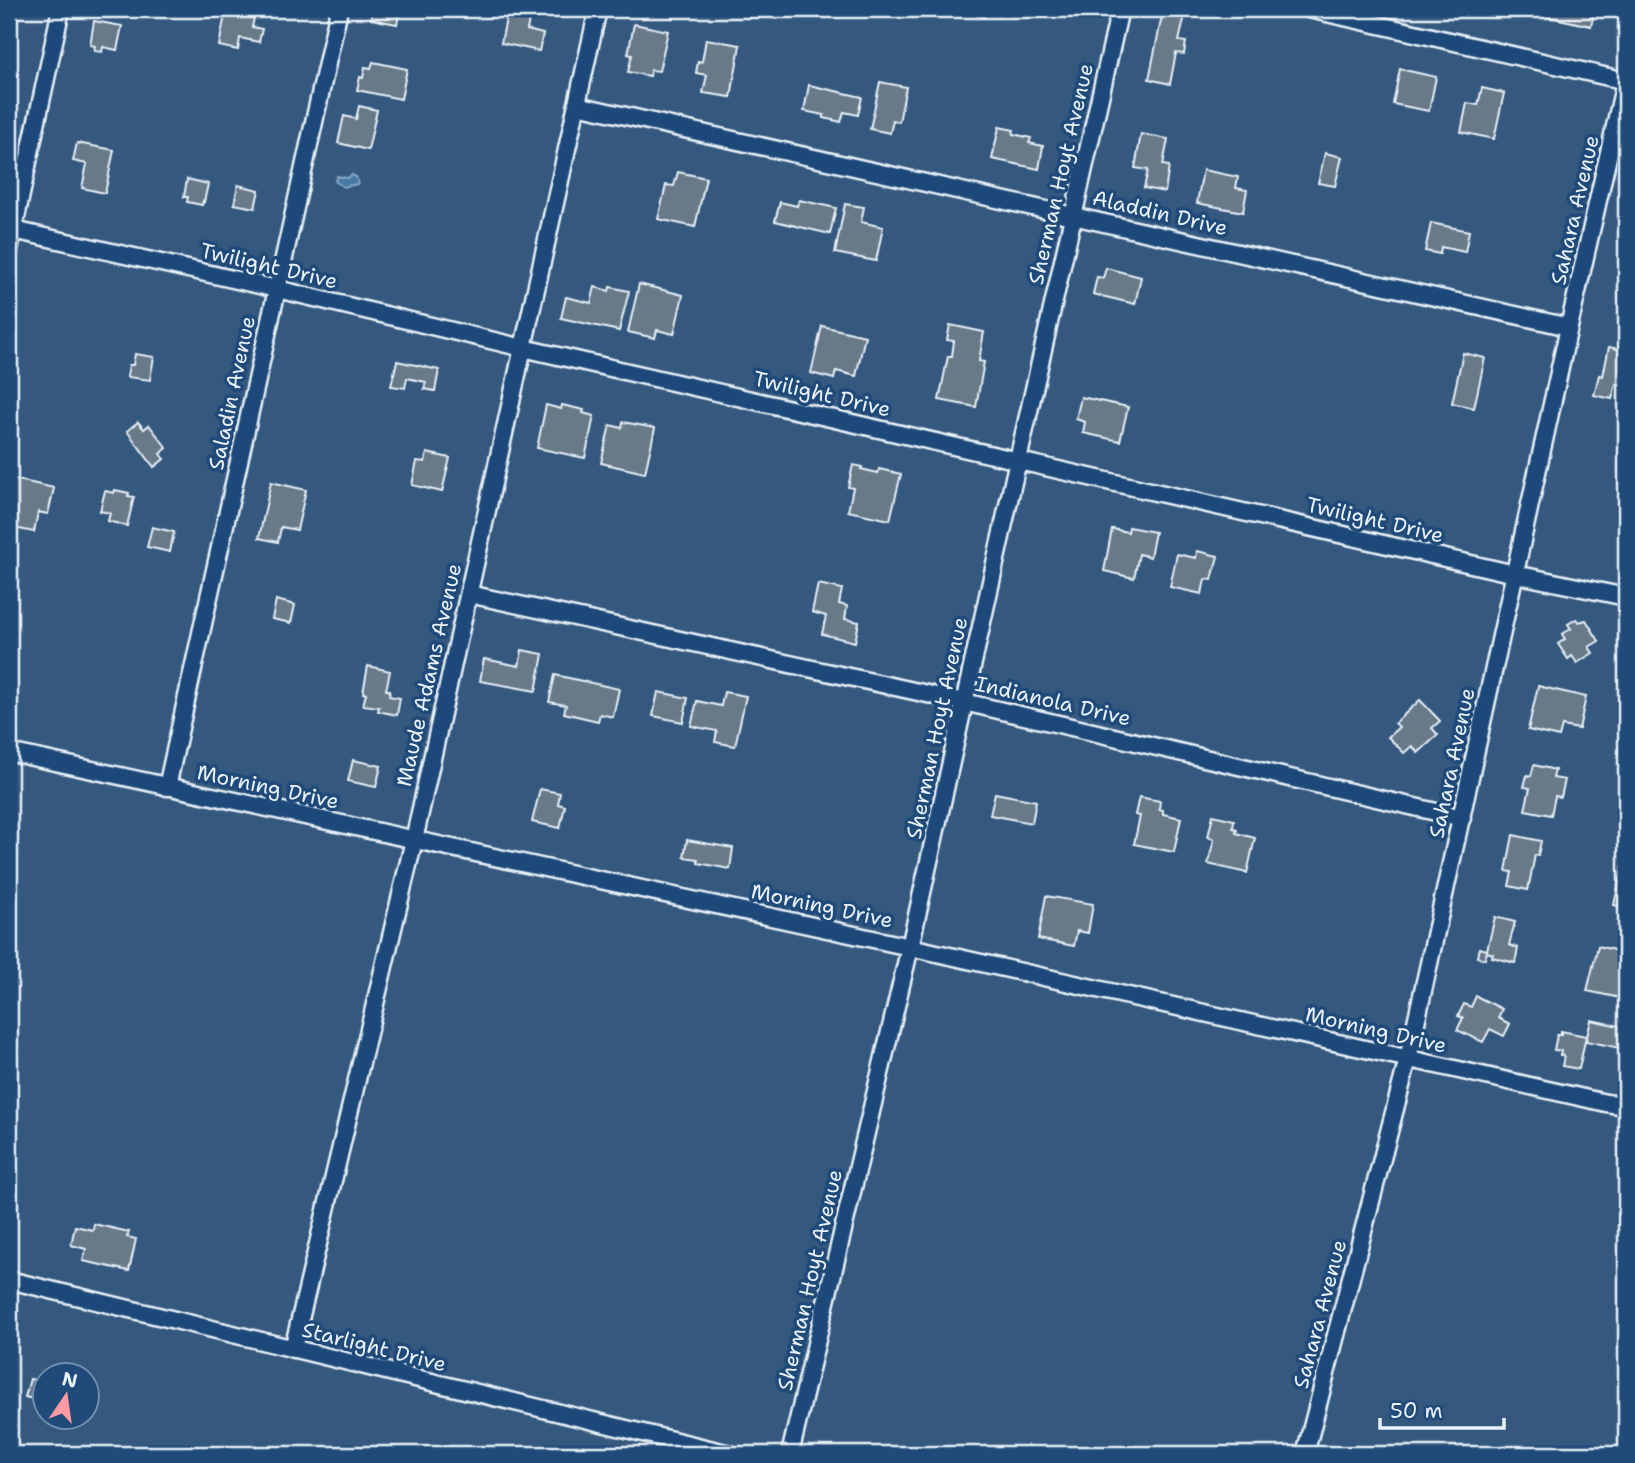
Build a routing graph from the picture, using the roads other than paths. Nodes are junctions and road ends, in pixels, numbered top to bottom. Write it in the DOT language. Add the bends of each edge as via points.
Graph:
graph roads {
  1 [pos="61,9"];
  2 [pos="339,9"];
  3 [pos="597,9"];
  4 [pos="1120,9"];
  5 [pos="1309,9"];
  6 [pos="1382,17"];
  7 [pos="1626,80"];
  8 [pos="577,105"];
  9 [pos="1073,215"];
  10 [pos="11,230"];
  11 [pos="9,250"];
  12 [pos="277,289"];
  13 [pos="1569,327"];
  14 [pos="523,348"];
  15 [pos="1018,460"];
  16 [pos="1515,573"];
  17 [pos="469,594"];
  18 [pos="1626,597"];
  19 [pos="964,702"];
  20 [pos="9,752"];
  21 [pos="167,787"];
  22 [pos="1462,818"];
  23 [pos="414,840"];
  24 [pos="911,947"];
  25 [pos="1408,1059"];
  26 [pos="1626,1106"];
  27 [pos="9,1280"];
  28 [pos="293,1349"];
  29 [pos="730,1454"];
  30 [pos="790,1454"];
  31 [pos="1306,1454"];
  1 -- 10 [label="street"];
  2 -- 12 [label="street, Saladin Avenue"];
  3 -- 8 [label="street, Maude Adams Avenue"];
  4 -- 9 [label="street, Sherman Hoyt Avenue"];
  5 -- 6 [label="street"];
  6 -- 7 [label="street"];
  7 -- 13 [label="street, Sahara Avenue"];
  8 -- 9 [label="street, Aladdin Drive"];
  8 -- 14 [label="street, Maude Adams Avenue"];
  9 -- 13 [label="street, Aladdin Drive"];
  9 -- 15 [label="street, Sherman Hoyt Avenue"];
  10 -- 11 [label="street"];
  10 -- 12 [label="street, Twilight Drive"];
  12 -- 14 [label="street, Twilight Drive"];
  12 -- 21 [label="street, Saladin Avenue"];
  13 -- 16 [label="street, Sahara Avenue"];
  14 -- 15 [label="street, Twilight Drive"];
  14 -- 17 [label="street, Maude Adams Avenue"];
  15 -- 16 [label="street, Twilight Drive"];
  15 -- 19 [label="street, Sherman Hoyt Avenue"];
  16 -- 18 [label="street, Twilight Drive"];
  16 -- 22 [label="street, Sahara Avenue"];
  17 -- 19 [label="street, Indianola Drive"];
  17 -- 23 [label="street, Maude Adams Avenue"];
  19 -- 22 [label="street, Indianola Drive"];
  19 -- 24 [label="street, Sherman Hoyt Avenue"];
  20 -- 21 [label="street, Morning Drive"];
  21 -- 23 [label="street, Morning Drive"];
  22 -- 25 [label="street, Sahara Avenue"];
  23 -- 24 [label="street, Morning Drive"];
  23 -- 28 [label="street, Maude Adams Avenue"];
  24 -- 25 [label="street, Morning Drive"];
  24 -- 30 [label="street, Sherman Hoyt Avenue"];
  25 -- 26 [label="street, Morning Drive"];
  25 -- 31 [label="street, Sahara Avenue"];
  27 -- 28 [label="street, Starlight Drive"];
  28 -- 29 [label="street, Starlight Drive"];
}
